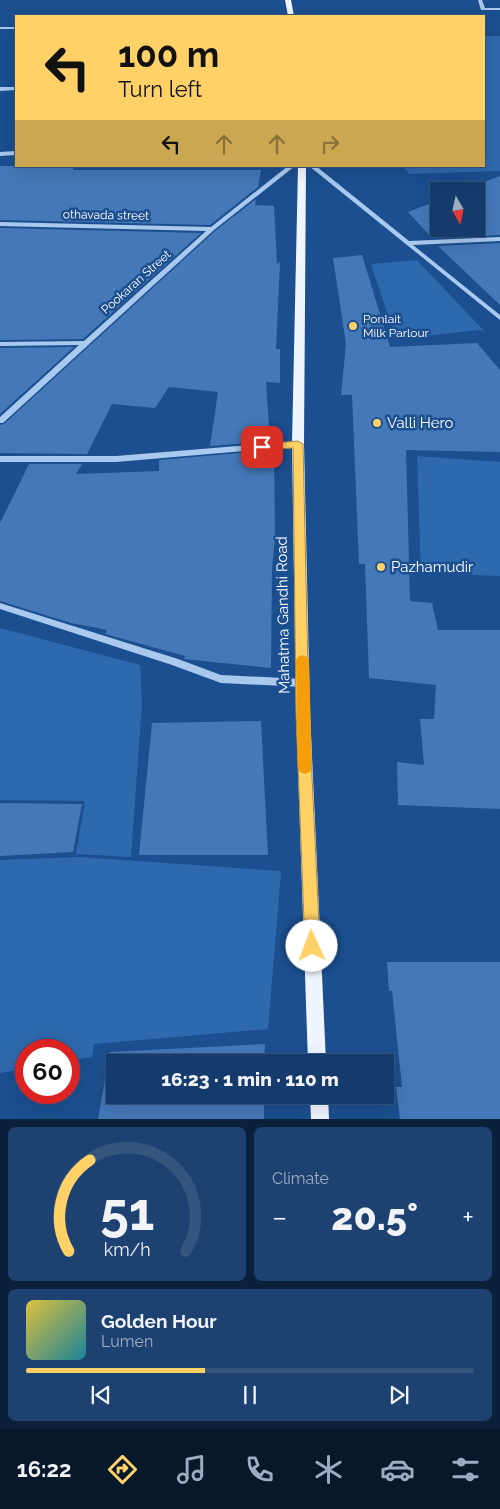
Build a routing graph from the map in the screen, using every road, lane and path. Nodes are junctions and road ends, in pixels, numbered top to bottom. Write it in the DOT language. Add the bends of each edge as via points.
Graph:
graph roads {
  1 [pos="288,0"];
  2 [pos="480,0"];
  3 [pos="500,10"];
  4 [pos="291,15"];
  5 [pos="0,28"];
  6 [pos="15,28"];
  7 [pos="0,90"];
  8 [pos="15,90"];
  9 [pos="15,153"];
  10 [pos="0,154"];
  11 [pos="291,167"];
  12 [pos="302,167"];
  13 [pos="313,167"];
  14 [pos="0,224"];
  15 [pos="212,229"];
  16 [pos="500,239"];
  17 [pos="408,243"];
  18 [pos="500,318"];
  19 [pos="84,343"];
  20 [pos="0,344"];
  21 [pos="0,421"];
  22 [pos="298,444"];
  23 [pos="0,459"];
  24 [pos="0,606"];
  25 [pos="303,683"];
  26 [pos="317,1054"];
  27 [pos="319,1104"];
  28 [pos="320,1119"];
  1 -- 4 [label="main road"];
  2 -- 3 [label="street" via="483,9"];
  5 -- 6 [label="street"];
  7 -- 8 [label="street"];
  9 -- 10 [label="street"];
  11 -- 15 [label="street, Pookaran Street"];
  12 -- 22 [label="main road, Mahatma Gandhi Road"];
  13 -- 17 [label="street"];
  14 -- 15 [label="street, othavada street"];
  15 -- 19 [label="street, Pookaran Street"];
  16 -- 17 [label="street"];
  17 -- 18 [label="street"];
  19 -- 20 [label="street"];
  19 -- 21 [label="street, Pookaran Street"];
  22 -- 23 [label="street" via="116,459"];
  22 -- 25 [label="main road, Mahatma Gandhi Road"];
  24 -- 25 [label="street" via="221,679"];
  25 -- 26 [label="main road, Mahatma Gandhi Road"];
  27 -- 28 [label="main road"];
}
